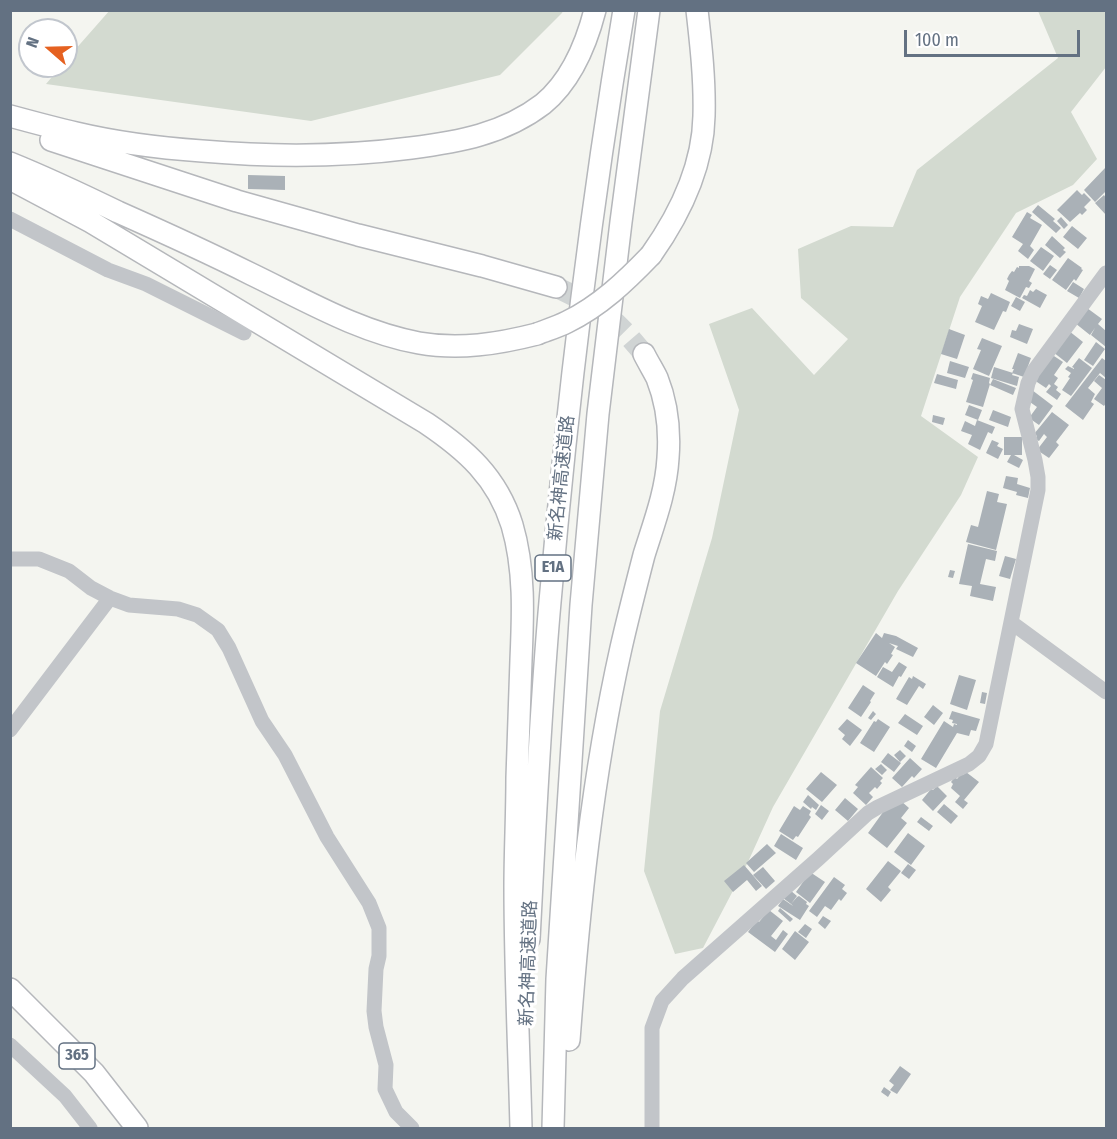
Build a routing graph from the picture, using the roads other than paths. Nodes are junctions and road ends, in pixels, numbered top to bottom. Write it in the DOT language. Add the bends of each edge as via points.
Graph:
graph roads {
  1 [pos="595,10"];
  2 [pos="624,10"];
  3 [pos="649,10"];
  4 [pos="697,10"];
  5 [pos="10,116"];
  6 [pos="10,125"];
  7 [pos="10,163"];
  8 [pos="10,179"];
  9 [pos="10,219"];
  10 [pos="1107,273"];
  11 [pos="556,287"];
  12 [pos="244,333"];
  13 [pos="644,354"];
  14 [pos="10,559"];
  15 [pos="110,598"];
  16 [pos="1012,623"];
  17 [pos="1107,692"];
  18 [pos="10,730"];
  19 [pos="10,989"];
  20 [pos="10,1045"];
  21 [pos="90,1128"];
  22 [pos="137,1128"];
  23 [pos="412,1128"];
  24 [pos="522,1128"];
  25 [pos="553,1128"];
  26 [pos="563,1128"];
  27 [pos="652,1128"];
  1 -- 5 [label="highway" via="575,65 544,103 502,128 452,142 326,155 225,153 128,143"];
  2 -- 24 [label="highway, 新名神高速道路 / E1A" via="592,218 550,604 536,803"];
  3 -- 25 [label="highway, 新名神高速道路 / E1A" via="601,391 581,605 558,968"];
  4 -- 7 [label="highway, bridge" via="704,118 693,176 668,231 651,255 594,306 537,334 507,342 446,346 366,328"];
  6 -- 11 [label="highway" via="237,201"];
  8 -- 24 [label="highway" via="91,222 426,423 472,458 502,500 518,549 523,599 515,888"];
  9 -- 12 [label="street"];
  10 -- 16 [label="street" via="1033,372 1029,383 1022,409 1038,490"];
  13 -- 26 [label="highway" via="665,404 668,458 621,648 599,763 583,879"];
  14 -- 15 [label="street" via="39,559 69,572"];
  15 -- 18 [label="street"];
  15 -- 23 [label="street" via="129,605 178,609 197,615 218,630 229,648 262,721 369,903 379,928 374,1011 386,1065 386,1089 396,1112"];
  16 -- 17 [label="street"];
  16 -- 27 [label="street" via="986,744 979,756 868,813 662,1001 652,1028"];
  19 -- 22 [label="highway, 365" via="94,1073"];
  20 -- 21 [label="street" via="65,1096"];
}
